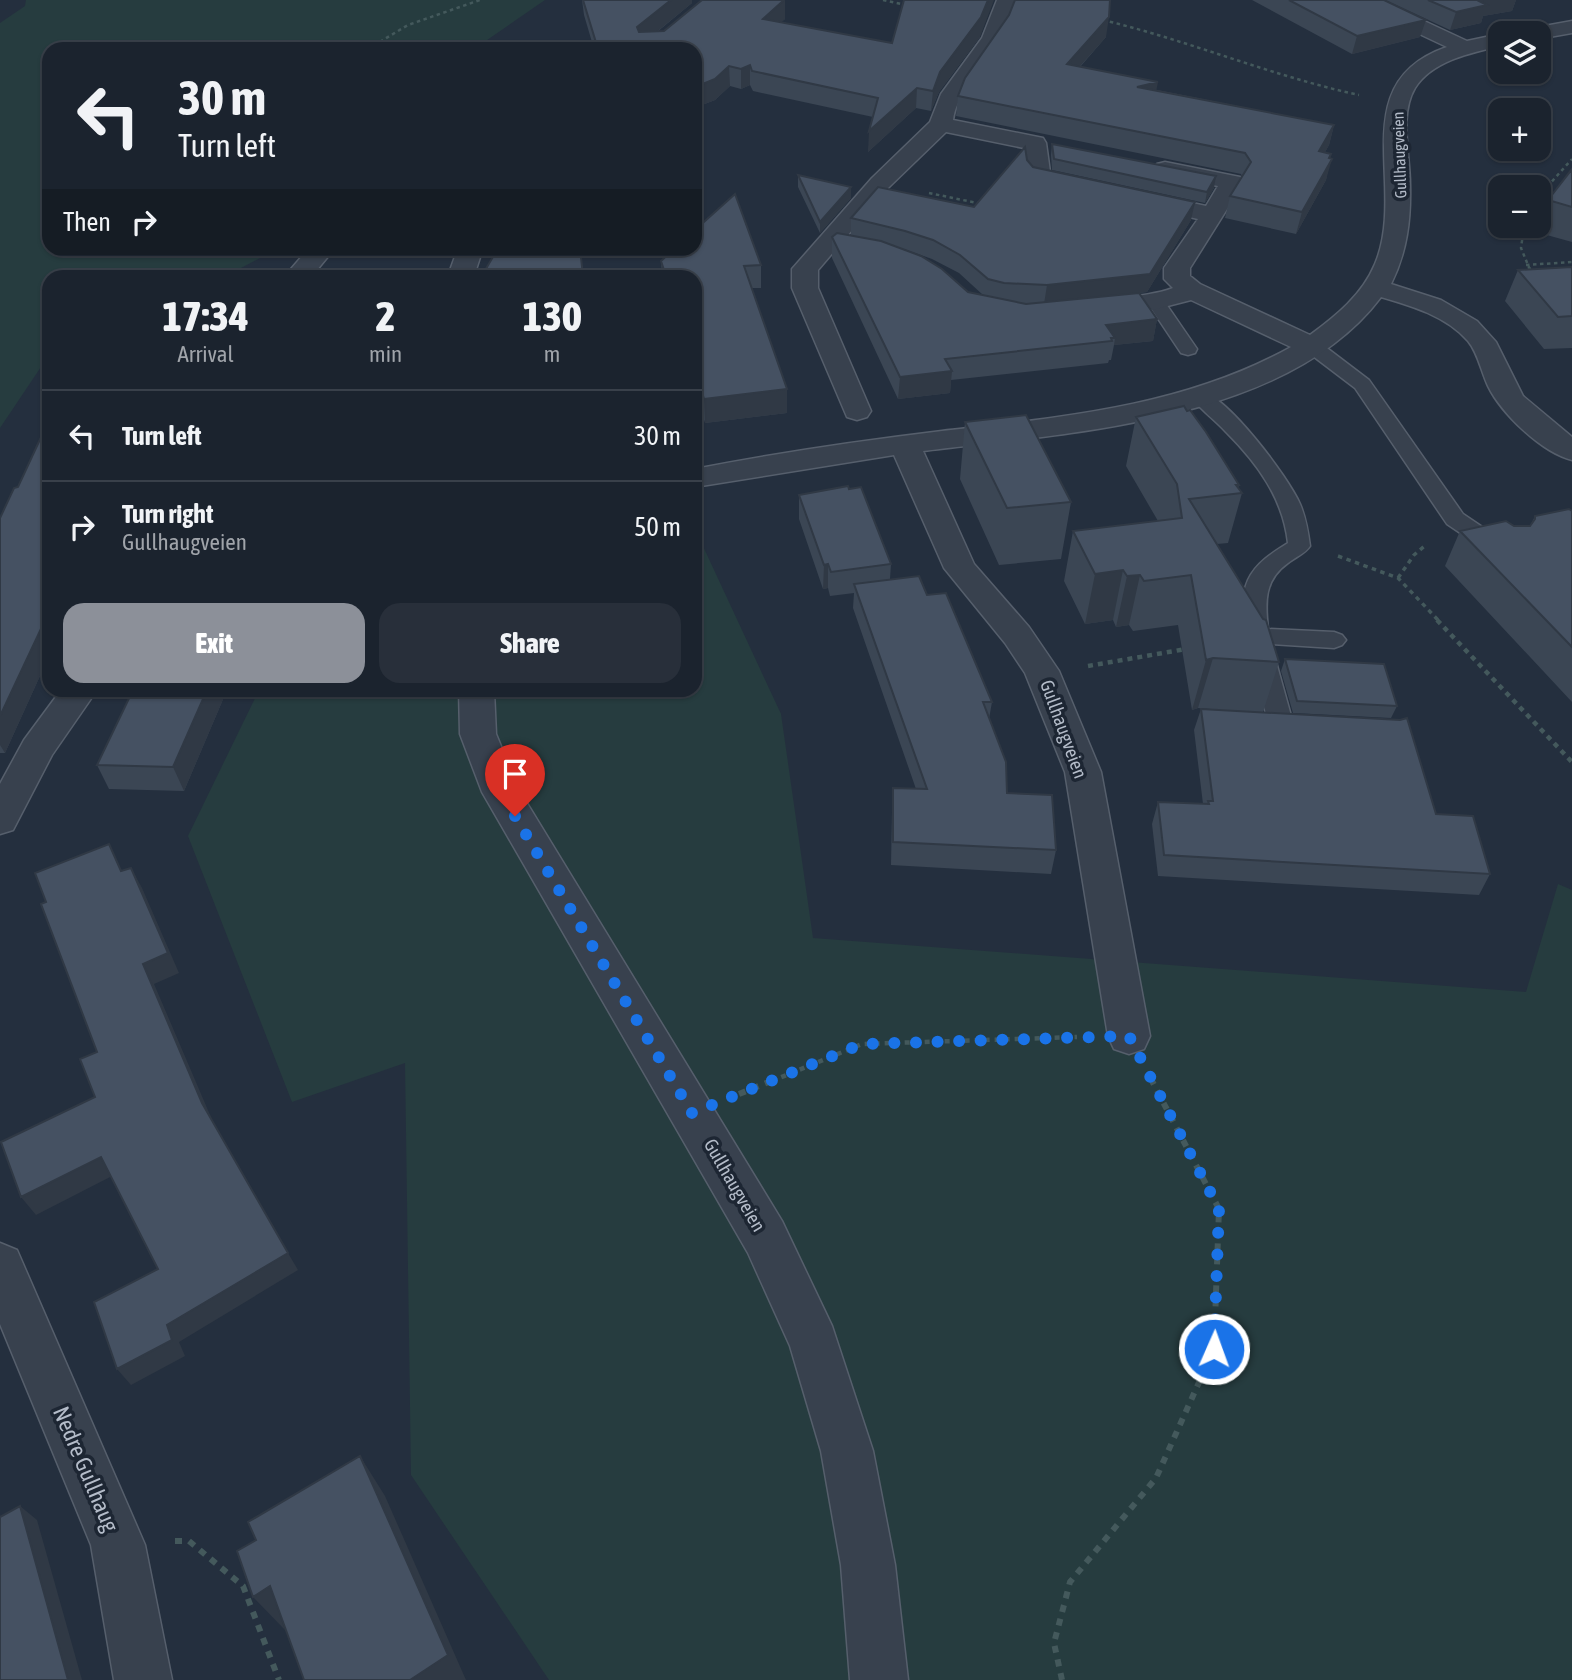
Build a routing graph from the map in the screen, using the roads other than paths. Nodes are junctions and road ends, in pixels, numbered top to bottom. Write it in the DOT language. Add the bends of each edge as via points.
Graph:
graph roads {
  1 [pos="1363,0"];
  2 [pos="1004,9"];
  3 [pos="1572,27"];
  4 [pos="1551,30"];
  5 [pos="1488,43"];
  6 [pos="1465,48"];
  7 [pos="941,124"];
  8 [pos="1035,143"];
  9 [pos="1061,148"];
  10 [pos="1140,164"];
  11 [pos="1213,215"];
  12 [pos="316,256"];
  13 [pos="303,270"];
  14 [pos="1377,288"];
  15 [pos="1191,290"];
  16 [pos="1157,302"];
  17 [pos="1064,311"];
  18 [pos="1312,346"];
  19 [pos="1188,349"];
  20 [pos="1201,397"];
  21 [pos="858,411"];
  22 [pos="905,445"];
  23 [pos="1572,451"];
  24 [pos="702,477"];
  25 [pos="1506,553"];
  26 [pos="1256,636"];
  27 [pos="1334,639"];
  28 [pos="74,697"];
  29 [pos="476,697"];
  30 [pos="1254,722"];
  31 [pos="1281,723"];
  32 [pos="1309,725"];
  33 [pos="0,820"];
  34 [pos="1129,1036"];
  35 [pos="0,1266"];
  36 [pos="143,1680"];
  37 [pos="879,1680"];
  1 -- 6 [label="street"];
  2 -- 7 [label="street" via="986,48 941,111"];
  3 -- 4 [label="street"];
  5 -- 6 [label="street, Gullhaugveien"];
  6 -- 14 [label="street, Gullhaugveien" via="1424,67 1397,102 1400,206 1390,258"];
  7 -- 8 [label="street"];
  7 -- 21 [label="street" via="880,184 841,244 804,269 803,278"];
  8 -- 9 [label="street"];
  8 -- 11 [label="street" via="1039,177"];
  10 -- 11 [label="street" via="1232,183"];
  11 -- 15 [label="street" via="1177,268 1177,279"];
  12 -- 13 [label="street"];
  14 -- 18 [label="street, Gullhaugveien" via="1352,315"];
  14 -- 23 [label="street" via="1450,314 1480,337 1508,396"];
  15 -- 16 [label="street"];
  15 -- 18 [label="street"];
  16 -- 17 [label="street"];
  16 -- 19 [label="lane"];
  18 -- 20 [label="street, Gullhaugveien" via="1258,375"];
  18 -- 25 [label="lane" via="1362,384 1455,519"];
  20 -- 22 [label="street, Gullhaugveien" via="1073,424"];
  20 -- 26 [label="lane" via="1241,433 1265,464 1299,531 1298,546 1273,563 1258,582"];
  22 -- 24 [label="street, Gullhaugveien"];
  22 -- 34 [label="street, Gullhaugveien" via="960,568 1042,671 1083,772"];
  26 -- 27 [label="lane"];
  26 -- 31 [label="lane"];
  28 -- 33 [label="street" via="37,749"];
  29 -- 37 [label="street, Gullhaugveien" via="478,734 500,792 765,1237 814,1343 849,1464 868,1565"];
  30 -- 31 [label="lane"];
  31 -- 32 [label="lane"];
  35 -- 36 [label="street, Nedre Gullhaug" via="118,1545"];
}
